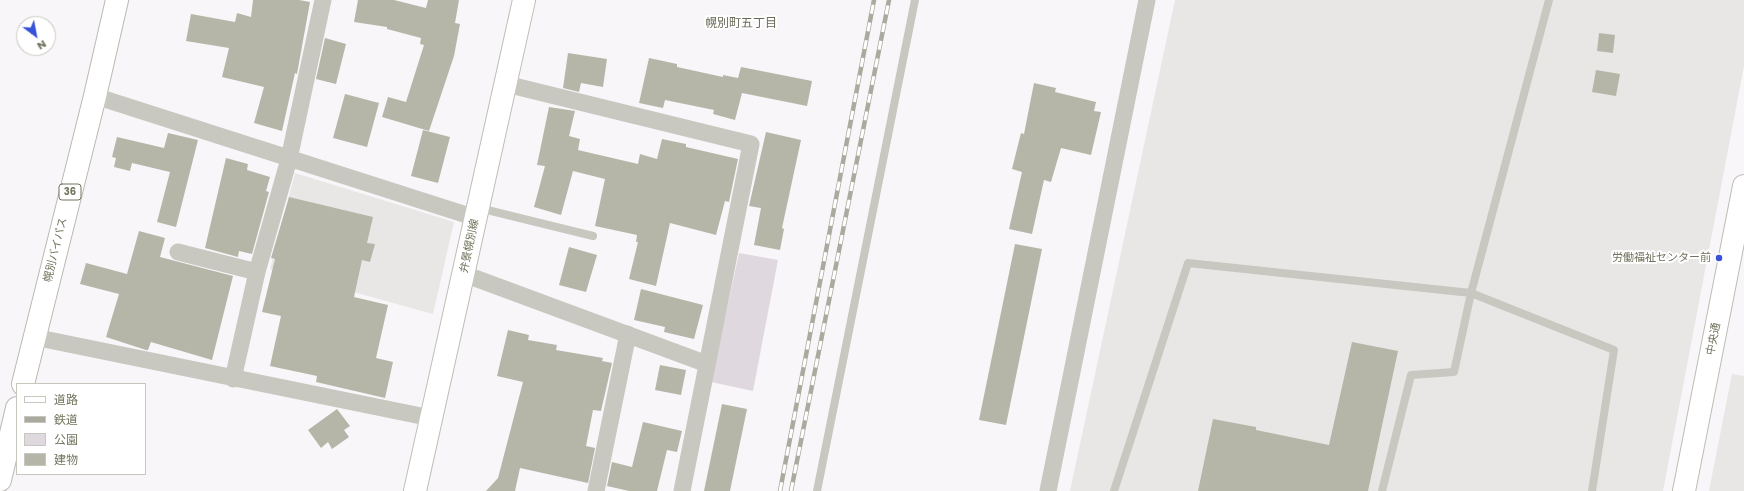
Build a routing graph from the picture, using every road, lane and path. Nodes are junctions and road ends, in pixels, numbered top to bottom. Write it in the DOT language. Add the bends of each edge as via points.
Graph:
graph roads {
  1 [pos="117,0"];
  2 [pos="323,0"];
  3 [pos="524,0"];
  4 [pos="915,0"];
  5 [pos="1147,0"];
  6 [pos="1549,0"];
  7 [pos="506,84"];
  8 [pos="95,96"];
  9 [pos="289,159"];
  10 [pos="1744,186"];
  11 [pos="477,213"];
  12 [pos="593,236"];
  13 [pos="178,252"];
  14 [pos="257,272"];
  15 [pos="464,274"];
  16 [pos="1471,293"];
  17 [pos="628,334"];
  18 [pos="34,337"];
  19 [pos="707,364"];
  20 [pos="233,379"];
  21 [pos="23,383"];
  22 [pos="16,412"];
  23 [pos="431,418"];
  24 [pos="0,480"];
  25 [pos="415,491"];
  26 [pos="596,491"];
  27 [pos="682,491"];
  28 [pos="817,491"];
  29 [pos="1048,491"];
  30 [pos="1114,491"];
  31 [pos="1382,491"];
  32 [pos="1592,491"];
  33 [pos="1684,491"];
  1 -- 8 [label="main road, 幌別バイパス / 36"];
  2 -- 9 [label="street"];
  3 -- 7 [label="main road, 弁景幌別線"];
  4 -- 28 [label="lane"];
  5 -- 29 [label="street"];
  6 -- 16 [label="lane"];
  7 -- 11 [label="main road, 弁景幌別線"];
  7 -- 19 [label="street" via="751,144"];
  8 -- 9 [label="street"];
  8 -- 18 [label="main road, 幌別バイパス / 36"];
  9 -- 11 [label="street"];
  9 -- 14 [label="street"];
  10 -- 33 [label="main road, 中央通"];
  11 -- 12 [label="lane"];
  11 -- 15 [label="main road, 弁景幌別線"];
  13 -- 14 [label="street"];
  14 -- 20 [label="street"];
  15 -- 17 [label="street"];
  15 -- 23 [label="main road, 弁景幌別線"];
  16 -- 30 [label="lane" via="1188,263"];
  16 -- 31 [label="lane" via="1454,372 1411,376"];
  16 -- 32 [label="lane" via="1614,350"];
  17 -- 19 [label="street"];
  17 -- 26 [label="street"];
  18 -- 20 [label="street"];
  18 -- 21 [label="main road, 幌別バイパス / 36"];
  19 -- 27 [label="street"];
  20 -- 23 [label="street"];
  22 -- 24 [label="main road"];
  23 -- 25 [label="main road, 弁景幌別線"];
}
